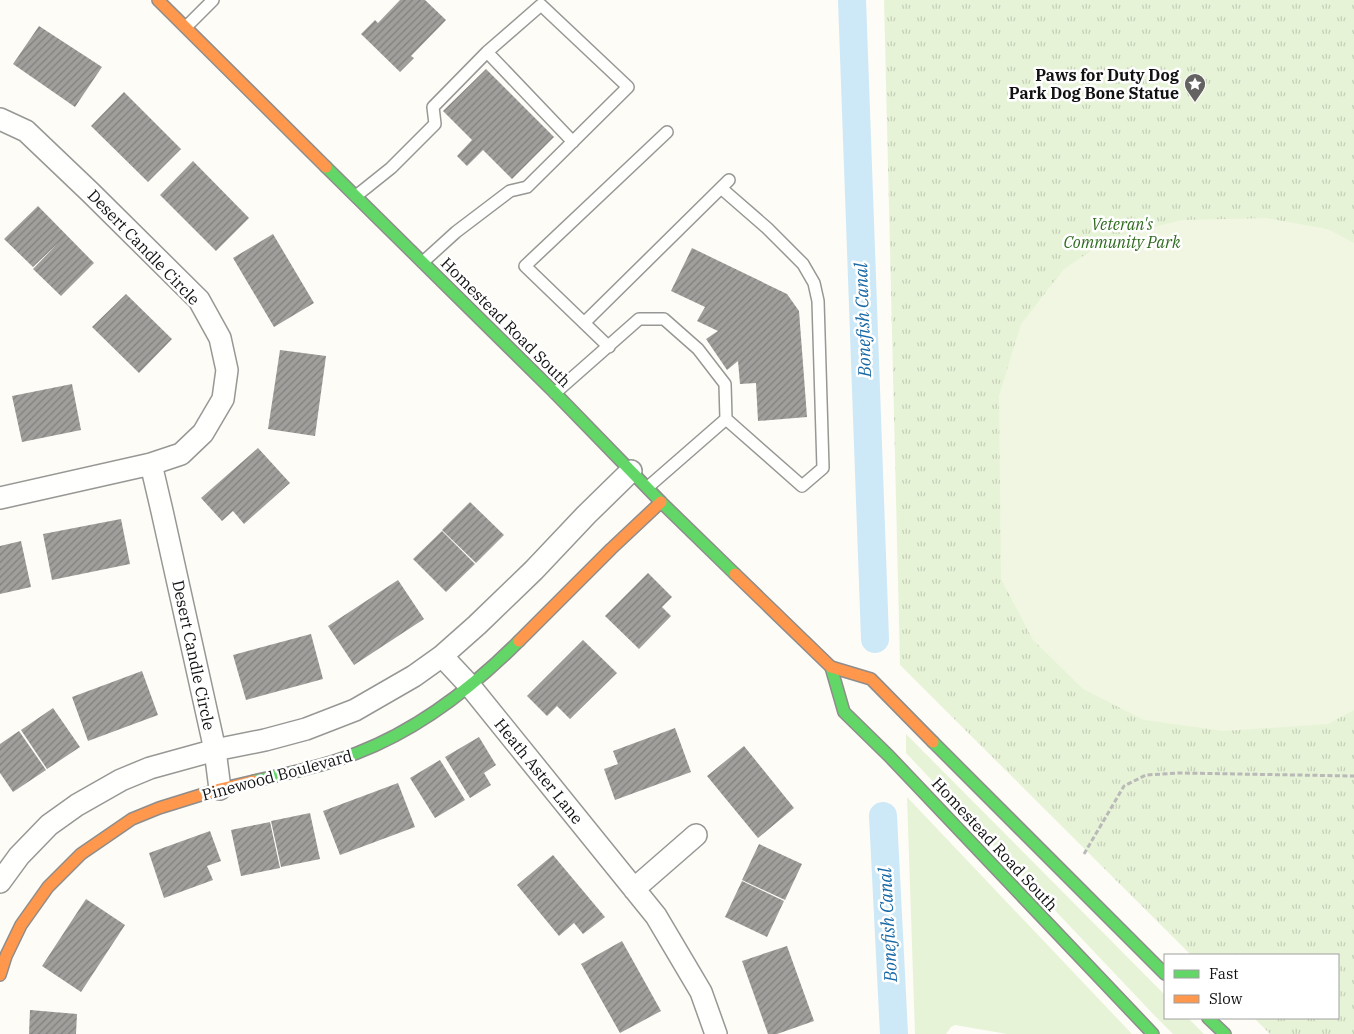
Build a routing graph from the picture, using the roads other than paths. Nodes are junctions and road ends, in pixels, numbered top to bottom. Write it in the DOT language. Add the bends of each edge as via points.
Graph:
graph roads {
  1 [pos="158,0"];
  2 [pos="213,0"];
  3 [pos="186,28"];
  4 [pos="487,52"];
  5 [pos="0,119"];
  6 [pos="667,132"];
  7 [pos="573,142"];
  8 [pos="356,196"];
  9 [pos="423,262"];
  10 [pos="584,323"];
  11 [pos="609,347"];
  12 [pos="555,393"];
  13 [pos="726,419"];
  14 [pos="150,464"];
  15 [pos="632,471"];
  16 [pos="648,487"];
  17 [pos="0,498"];
  18 [pos="662,502"];
  19 [pos="442,656"];
  20 [pos="831,667"];
  21 [pos="470,686"];
  22 [pos="215,750"];
  23 [pos="220,789"];
  24 [pos="696,835"];
  25 [pos="0,882"];
  26 [pos="634,889"];
  27 [pos="1164,973"];
  28 [pos="0,975"];
  29 [pos="1209,1019"];
  30 [pos="716,1034"];
  31 [pos="1153,1034"];
  32 [pos="1224,1034"];
  1 -- 3 [label="main road, Homestead Road South"];
  2 -- 3 [label="lane"];
  3 -- 8 [label="main road, Homestead Road South"];
  4 -- 7 [label="lane"];
  4 -- 7 [label="lane" via="541,6 628,87"];
  4 -- 8 [label="lane" via="433,107 435,124 391,168"];
  5 -- 14 [label="street, Desert Candle Circle" via="26,131 199,300 220,338 227,370 223,400 203,433 180,454"];
  6 -- 10 [label="lane" via="525,266"];
  7 -- 9 [label="lane" via="527,187 510,191"];
  8 -- 9 [label="main road, Homestead Road South"];
  9 -- 12 [label="main road, Homestead Road South"];
  10 -- 11 [label="lane"];
  10 -- 13 [label="lane" via="725,184 803,264 814,283 818,301 823,468 802,486"];
  11 -- 12 [label="lane"];
  11 -- 13 [label="lane" via="639,319 664,319 698,348 726,384"];
  12 -- 15 [label="main road, Homestead Road South"];
  13 -- 16 [label="lane"];
  14 -- 17 [label="street, Desert Candle Circle"];
  14 -- 22 [label="street, Desert Candle Circle"];
  15 -- 16 [label="main road, Homestead Road South"];
  15 -- 19 [label="street"];
  16 -- 18 [label="main road, Homestead Road South"];
  18 -- 20 [label="main road, Homestead Road South"];
  18 -- 21 [label="main road, Pinewood Boulevard"];
  19 -- 21 [label="street, Heath Aster Lane"];
  19 -- 22 [label="street" via="355,710 306,729"];
  20 -- 27 [label="main road, Homestead Road South" via="871,679"];
  20 -- 31 [label="main road, Homestead Road South" via="844,712"];
  21 -- 23 [label="main road, Pinewood Boulevard" via="434,713 358,753 313,768"];
  21 -- 26 [label="street, Heath Aster Lane"];
  22 -- 23 [label="street, Desert Candle Circle"];
  22 -- 25 [label="street" via="150,768 77,805 49,825 19,856"];
  23 -- 28 [label="main road, Pinewood Boulevard" via="132,819 81,854 48,887 21,925"];
  24 -- 26 [label="street"];
  26 -- 30 [label="street, Heath Aster Lane" via="656,916 701,992"];
  29 -- 32 [label="main road"];
}
